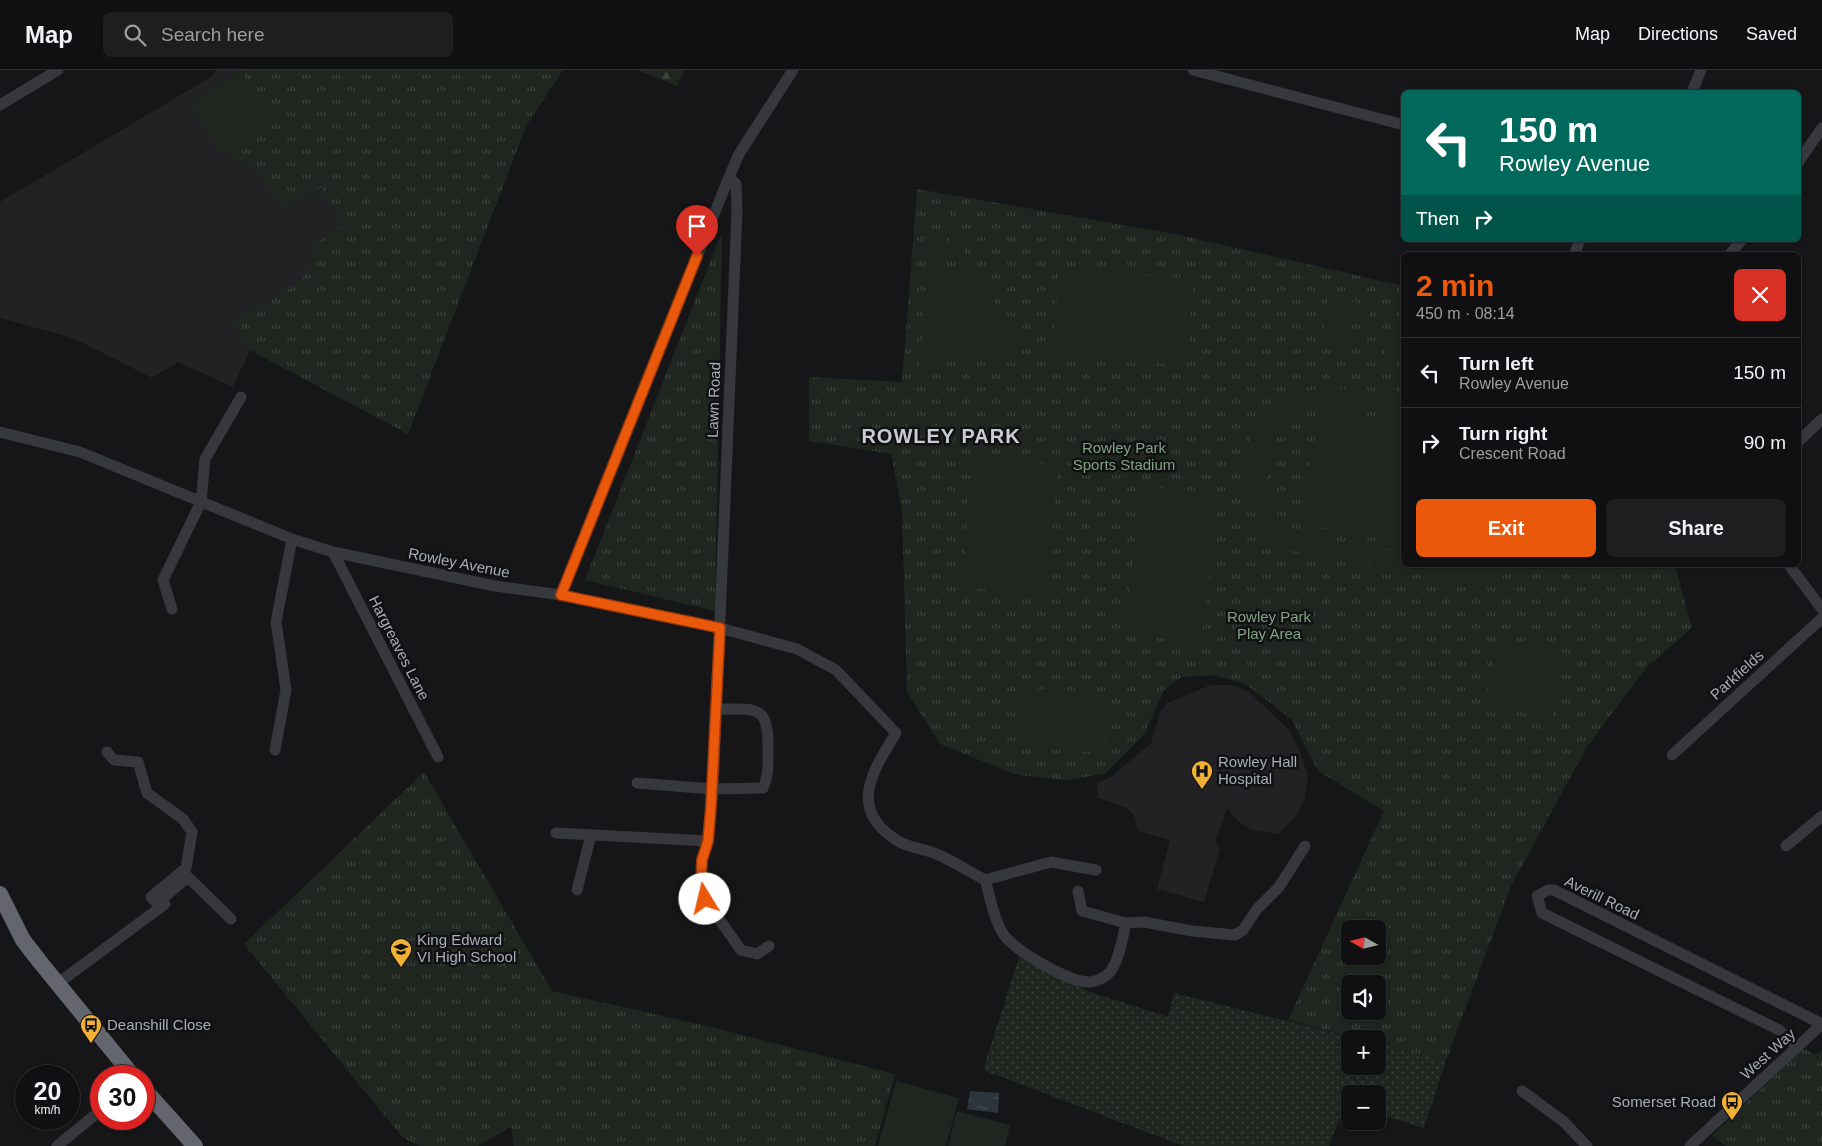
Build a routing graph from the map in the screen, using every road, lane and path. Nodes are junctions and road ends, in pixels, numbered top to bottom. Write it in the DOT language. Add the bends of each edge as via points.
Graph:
graph roads {
  1 [pos="58,70"];
  2 [pos="793,70"];
  3 [pos="1193,70"];
  4 [pos="1701,70"];
  5 [pos="1693,90"];
  6 [pos="0,105"];
  7 [pos="1401,124"];
  8 [pos="1822,128"];
  9 [pos="1801,158"];
  10 [pos="729,177"];
  11 [pos="1740,242"];
  12 [pos="1732,252"];
  13 [pos="241,397"];
  14 [pos="1822,419"];
  15 [pos="0,432"];
  16 [pos="1801,439"];
  17 [pos="201,502"];
  18 [pos="292,539"];
  19 [pos="333,552"];
  20 [pos="1790,567"];
  21 [pos="561,595"];
  22 [pos="172,609"];
  23 [pos="1822,609"];
  24 [pos="1822,618"];
  25 [pos="720,628"];
  26 [pos="715,709"];
  27 [pos="275,750"];
  28 [pos="108,752"];
  29 [pos="1672,755"];
  30 [pos="438,757"];
  31 [pos="637,783"];
  32 [pos="713,789"];
  33 [pos="1822,816"];
  34 [pos="556,832"];
  35 [pos="591,835"];
  36 [pos="708,841"];
  37 [pos="1305,846"];
  38 [pos="1786,846"];
  39 [pos="1096,870"];
  40 [pos="985,880"];
  41 [pos="576,890"];
  42 [pos="1078,890"];
  43 [pos="0,894"];
  44 [pos="162,905"];
  45 [pos="231,919"];
  46 [pos="1126,923"];
  47 [pos="769,946"];
  48 [pos="57,984"];
  49 [pos="1822,1024"];
  50 [pos="1797,1048"];
  51 [pos="124,1065"];
  52 [pos="1522,1090"];
  53 [pos="155,1101"];
  54 [pos="90,1119"];
  55 [pos="1698,1144"];
  56 [pos="57,1146"];
  57 [pos="195,1146"];
  58 [pos="1586,1146"];
  1 -- 6 [label="street"];
  2 -- 10 [label="street" via="739,154"];
  3 -- 7 [label="street"];
  4 -- 5 [label="street"];
  8 -- 9 [label="street"];
  10 -- 21 [label="street"];
  10 -- 25 [label="street, Lawn Road" via="736,184 736,211"];
  11 -- 12 [label="street"];
  13 -- 17 [label="street" via="204,459"];
  14 -- 16 [label="street"];
  15 -- 17 [label="street, Rowley Avenue" via="80,452"];
  17 -- 18 [label="street, Rowley Avenue"];
  17 -- 22 [label="street" via="163,580"];
  18 -- 19 [label="street, Rowley Avenue"];
  18 -- 27 [label="street" via="276,622 286,690"];
  19 -- 21 [label="street, Rowley Avenue" via="495,586"];
  19 -- 30 [label="street, Hargreaves Lane"];
  20 -- 23 [label="street"];
  21 -- 25 [label="street, Rowley Avenue"];
  24 -- 29 [label="street, Parkfields"];
  25 -- 26 [label="street, Lawn Road"];
  25 -- 40 [label="street, Rowley Avenue" via="797,649 836,670 896,733 872,777 868,807 873,819 899,842 935,853"];
  26 -- 32 [label="street, Lawn Road"];
  26 -- 32 [label="street" via="759,712 766,718 768,762 767,781 763,788"];
  28 -- 44 [label="street" via="114,760 138,762 147,792 183,819 192,832 186,868 151,897"];
  31 -- 32 [label="street"];
  32 -- 36 [label="street, Lawn Road"];
  33 -- 38 [label="street"];
  34 -- 35 [label="street"];
  35 -- 36 [label="street"];
  35 -- 41 [label="street"];
  36 -- 47 [label="street, Lawn Road" via="702,860 701,881 705,899 741,950 757,954"];
  37 -- 46 [label="street" via="1279,888 1257,909 1244,930 1235,935 1144,922"];
  39 -- 40 [label="street" via="1052,862"];
  40 -- 46 [label="street" via="1006,937 1020,950 1078,980 1090,982 1109,974"];
  42 -- 46 [label="street" via="1082,911"];
  43 -- 48 [label="highway" via="7,920"];
  44 -- 45 [label="street" via="162,899 188,877"];
  44 -- 48 [label="street"];
  48 -- 51 [label="highway"];
  49 -- 50 [label="street, West Way"];
  49 -- 50 [label="street, Averill Road" via="1554,890 1537,896 1542,913 1779,1030"];
  50 -- 55 [label="street, West Way"];
  52 -- 58 [label="street" via="1563,1121"];
  53 -- 57 [label="highway"];
  54 -- 56 [label="street"];
}
